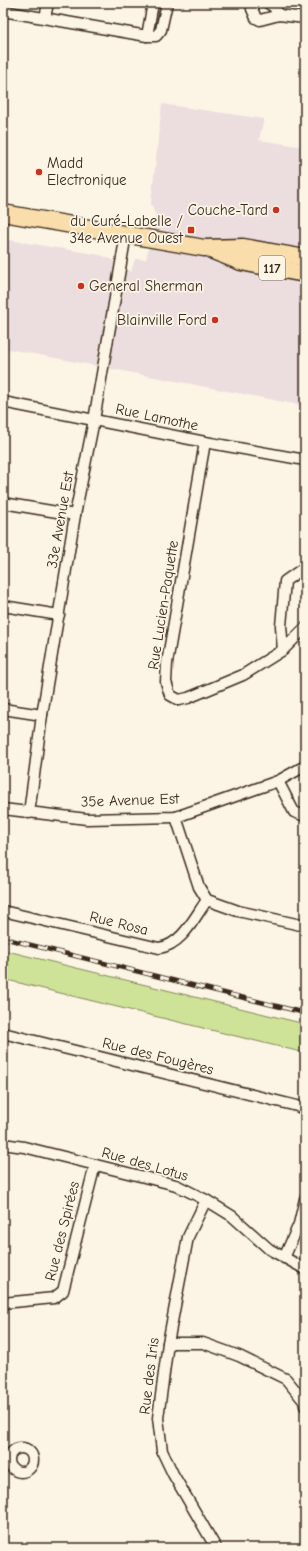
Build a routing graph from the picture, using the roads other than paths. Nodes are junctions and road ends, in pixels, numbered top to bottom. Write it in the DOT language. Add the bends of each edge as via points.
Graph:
graph roads {
  1 [pos="48,3"];
  2 [pos="153,3"];
  3 [pos="167,3"];
  4 [pos="256,3"];
  5 [pos="268,3"];
  6 [pos="3,10"];
  7 [pos="279,15"];
  8 [pos="45,18"];
  9 [pos="305,18"];
  10 [pos="147,36"];
  11 [pos="3,213"];
  12 [pos="126,234"];
  13 [pos="304,267"];
  14 [pos="3,402"];
  15 [pos="94,420"];
  16 [pos="204,442"];
  17 [pos="305,460"];
  18 [pos="3,503"];
  19 [pos="75,515"];
  20 [pos="305,567"];
  21 [pos="3,606"];
  22 [pos="59,615"];
  23 [pos="305,628"];
  24 [pos="283,650"];
  25 [pos="3,709"];
  26 [pos="42,715"];
  27 [pos="305,766"];
  28 [pos="278,781"];
  29 [pos="3,809"];
  30 [pos="29,813"];
  31 [pos="176,816"];
  32 [pos="305,816"];
  33 [pos="207,900"];
  34 [pos="3,911"];
  35 [pos="305,926"];
  36 [pos="3,1033"];
  37 [pos="305,1110"];
  38 [pos="3,1144"];
  39 [pos="95,1165"];
  40 [pos="206,1200"];
  41 [pos="305,1200"];
  42 [pos="284,1258"];
  43 [pos="305,1269"];
  44 [pos="3,1303"];
  45 [pos="168,1343"];
  46 [pos="305,1406"];
  47 [pos="216,1548"];
  1 -- 8 [label="street"];
  2 -- 10 [label="street"];
  3 -- 10 [label="street" via="161,30 156,36"];
  4 -- 7 [label="street" via="252,9 256,18 260,20"];
  5 -- 7 [label="street"];
  6 -- 8 [label="street"];
  7 -- 9 [label="street"];
  8 -- 10 [label="street"];
  11 -- 12 [label="main road, 117"];
  12 -- 13 [label="main road, 117" via="204,248 241,262"];
  12 -- 15 [label="street, 33e Avenue Est"];
  14 -- 15 [label="street, Rue Lamothe"];
  15 -- 16 [label="street, Rue Lamothe"];
  15 -- 19 [label="street, 33e Avenue Est"];
  16 -- 17 [label="street, Rue Lamothe"];
  16 -- 24 [label="street, Rue Lucien-Paquette" via="167,662 166,682 170,695 179,700 200,693 243,675"];
  18 -- 19 [label="street"];
  19 -- 22 [label="street, 33e Avenue Est"];
  20 -- 24 [label="street" via="286,581 281,626"];
  21 -- 22 [label="street"];
  22 -- 26 [label="street, 33e Avenue Est"];
  23 -- 24 [label="street, Rue Lucien-Paquette"];
  25 -- 26 [label="street"];
  26 -- 30 [label="street, 33e Avenue Est"];
  27 -- 28 [label="street, 35e Avenue Est"];
  28 -- 31 [label="street, 35e Avenue Est"];
  28 -- 32 [label="street" via="294,812"];
  29 -- 30 [label="street, 35e Avenue Est"];
  30 -- 31 [label="street, 35e Avenue Est" via="87,819"];
  31 -- 33 [label="street" via="199,887"];
  33 -- 34 [label="street, Rue Rosa" via="178,941 169,947 159,948"];
  33 -- 35 [label="street" via="238,912"];
  36 -- 37 [label="street, Rue des Fougères"];
  38 -- 39 [label="street, Rue des Lotus"];
  39 -- 40 [label="street, Rue des Lotus" via="176,1185"];
  39 -- 44 [label="street, Rue des Spirées" via="63,1291 54,1298"];
  40 -- 42 [label="street, Rue des Lotus" via="232,1216 269,1249"];
  40 -- 45 [label="street, Rue des Iris" via="188,1237"];
  41 -- 42 [label="street" via="299,1224"];
  42 -- 43 [label="street, Rue des Lotus"];
  45 -- 46 [label="street" via="203,1343 239,1356 286,1379 304,1401"];
  45 -- 47 [label="street, Rue des Iris" via="158,1418 162,1451"];
}
